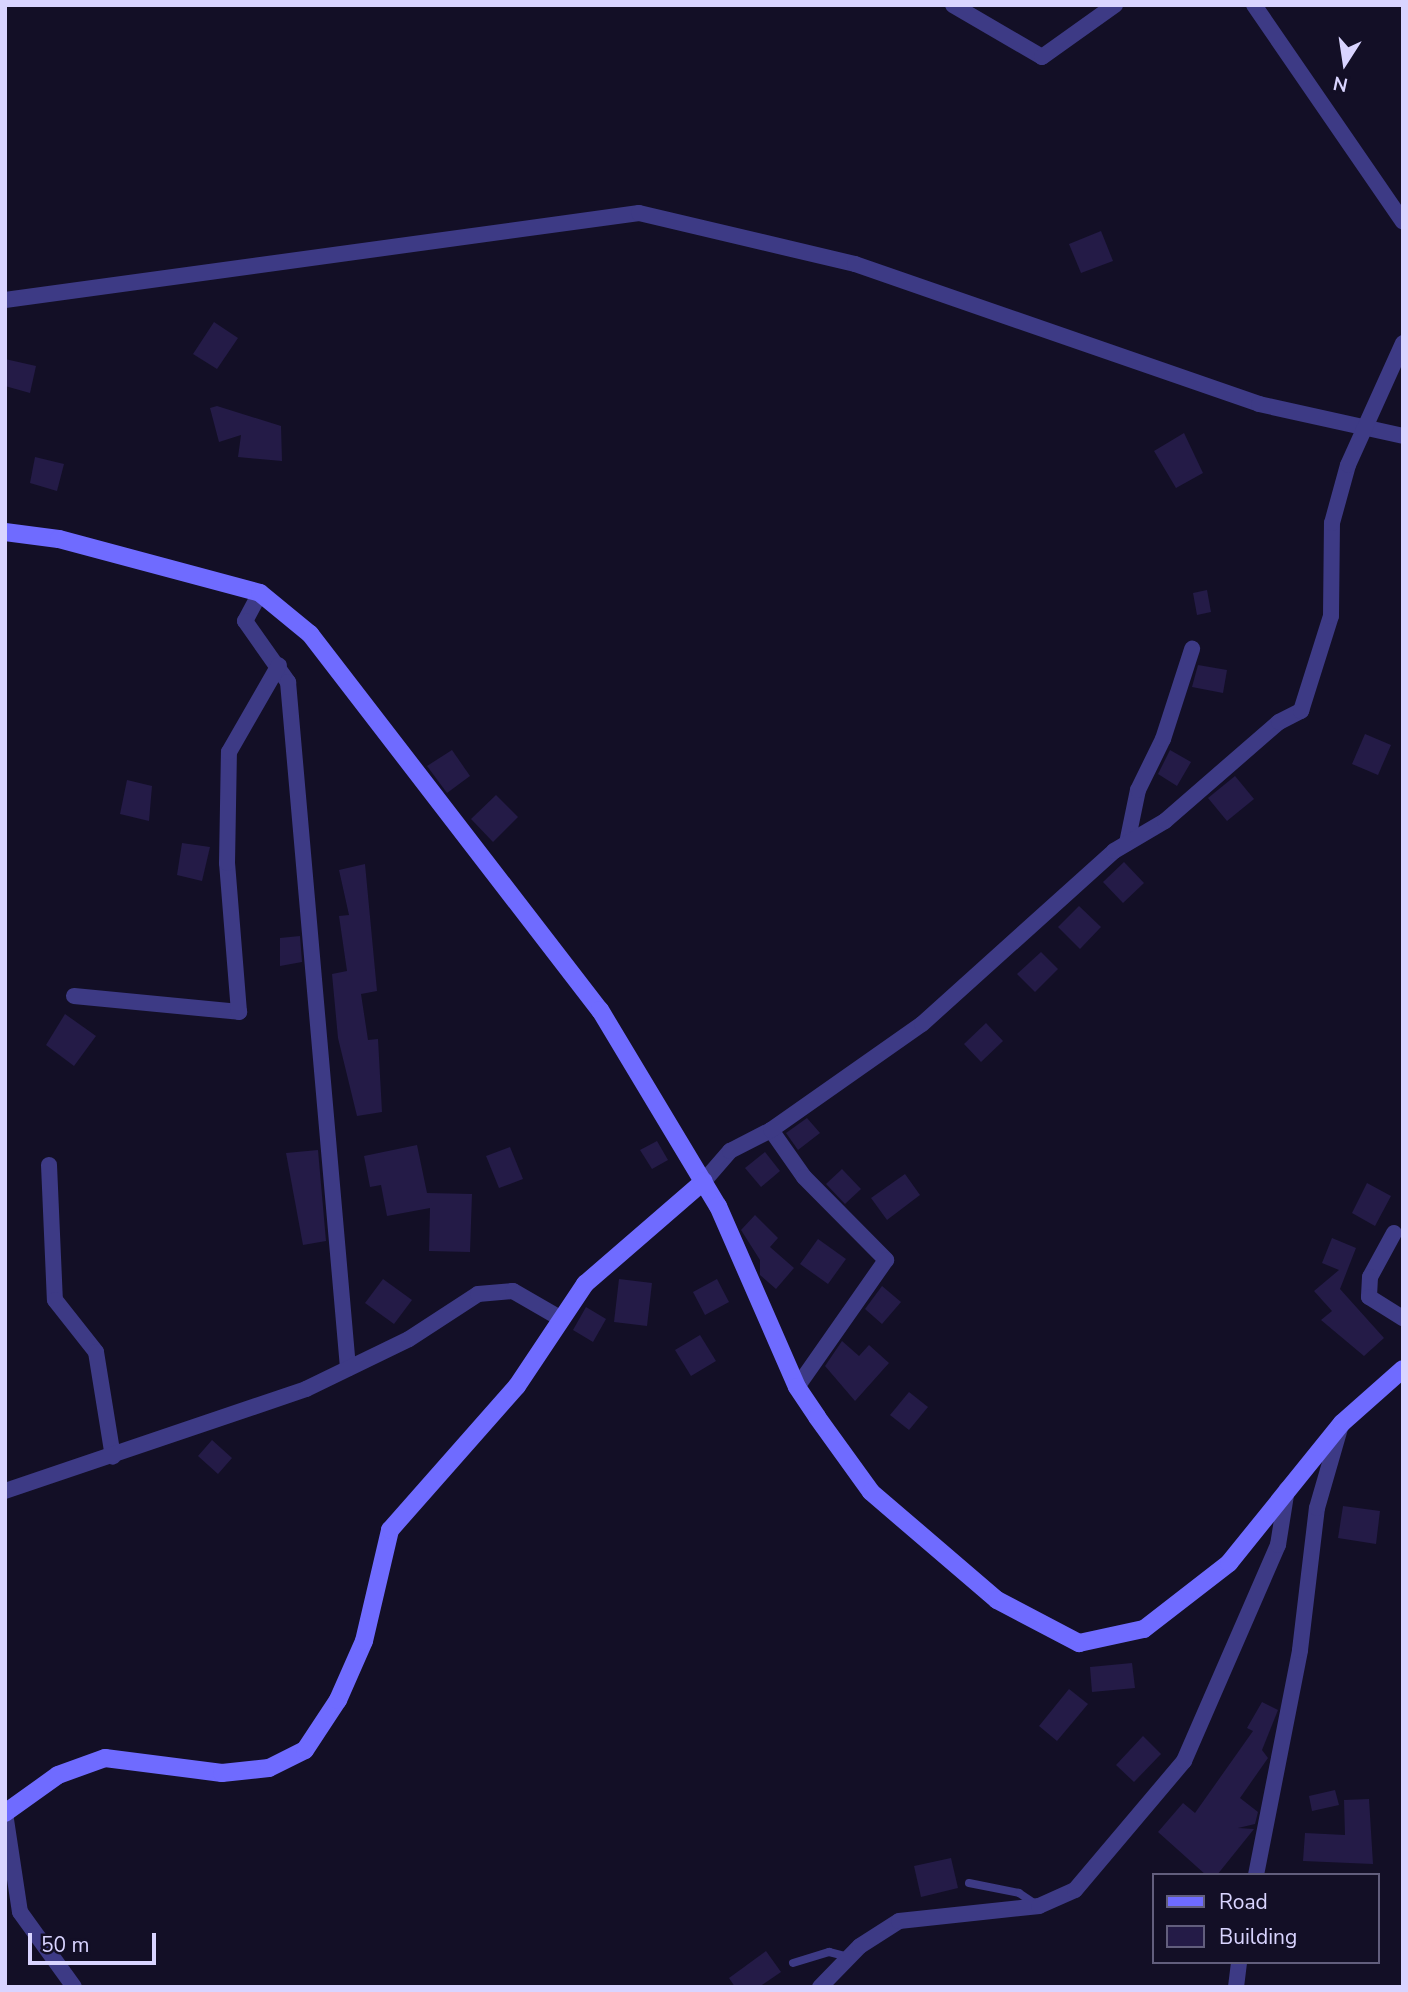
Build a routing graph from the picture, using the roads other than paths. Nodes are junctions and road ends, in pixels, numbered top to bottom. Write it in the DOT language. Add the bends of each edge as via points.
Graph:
graph roads {
  1 [pos="953,5"];
  2 [pos="1115,5"];
  3 [pos="1254,5"];
  4 [pos="1403,222"];
  5 [pos="5,300"];
  6 [pos="1403,343"];
  7 [pos="1363,424"];
  8 [pos="1403,436"];
  9 [pos="5,532"];
  10 [pos="260,593"];
  11 [pos="1192,649"];
  12 [pos="279,665"];
  13 [pos="1126,843"];
  14 [pos="74,996"];
  15 [pos="771,1130"];
  16 [pos="48,1165"];
  17 [pos="704,1181"];
  18 [pos="1394,1233"];
  19 [pos="558,1317"];
  20 [pos="1403,1318"];
  21 [pos="348,1368"];
  22 [pos="1403,1369"];
  23 [pos="797,1387"];
  24 [pos="1342,1423"];
  25 [pos="114,1457"];
  26 [pos="1287,1487"];
  27 [pos="5,1491"];
  28 [pos="5,1813"];
  29 [pos="1256,1873"];
  30 [pos="969,1883"];
  31 [pos="1039,1906"];
  32 [pos="849,1956"];
  33 [pos="793,1963"];
  34 [pos="1240,1964"];
  35 [pos="74,1987"];
  36 [pos="820,1987"];
  37 [pos="1236,1987"];
  1 -- 2 [label="street" via="1042,57"];
  3 -- 4 [label="street"];
  5 -- 7 [label="street" via="639,213 855,264 1259,404"];
  6 -- 7 [label="street"];
  7 -- 8 [label="street"];
  7 -- 13 [label="street" via="1332,523 1331,615 1301,711 1279,722 1165,821"];
  9 -- 10 [label="main road" via="59,539"];
  10 -- 12 [label="street" via="245,621"];
  10 -- 17 [label="main road" via="310,634 600,1010"];
  11 -- 13 [label="street" via="1163,739 1138,790"];
  12 -- 14 [label="street" via="229,752 227,863 239,1012"];
  12 -- 21 [label="street" via="288,682"];
  13 -- 15 [label="street" via="922,1024"];
  15 -- 17 [label="street" via="730,1152"];
  15 -- 23 [label="street" via="804,1177 886,1260"];
  16 -- 25 [label="street" via="55,1300 96,1352"];
  17 -- 19 [label="main road" via="585,1284"];
  17 -- 23 [label="main road"];
  18 -- 20 [label="street" via="1370,1276 1369,1297"];
  19 -- 21 [label="street" via="513,1291 478,1294"];
  19 -- 28 [label="main road" via="517,1386 390,1530 365,1641 338,1700 305,1750 269,1768 222,1773 105,1758 58,1775"];
  21 -- 25 [label="street"];
  22 -- 24 [label="main road"];
  23 -- 26 [label="main road" via="871,1492 933,1550 997,1600 1079,1643 1144,1629 1229,1563"];
  24 -- 26 [label="main road"];
  24 -- 29 [label="street" via="1317,1508 1300,1650"];
  25 -- 27 [label="street"];
  26 -- 31 [label="street" via="1278,1545 1184,1761 1075,1890"];
  28 -- 35 [label="street" via="20,1912"];
  30 -- 31 [label="lane" via="1019,1893"];
  31 -- 32 [label="street" via="899,1922"];
  32 -- 33 [label="lane" via="828,1952"];
  32 -- 36 [label="street"];
  34 -- 37 [label="street"];
}
